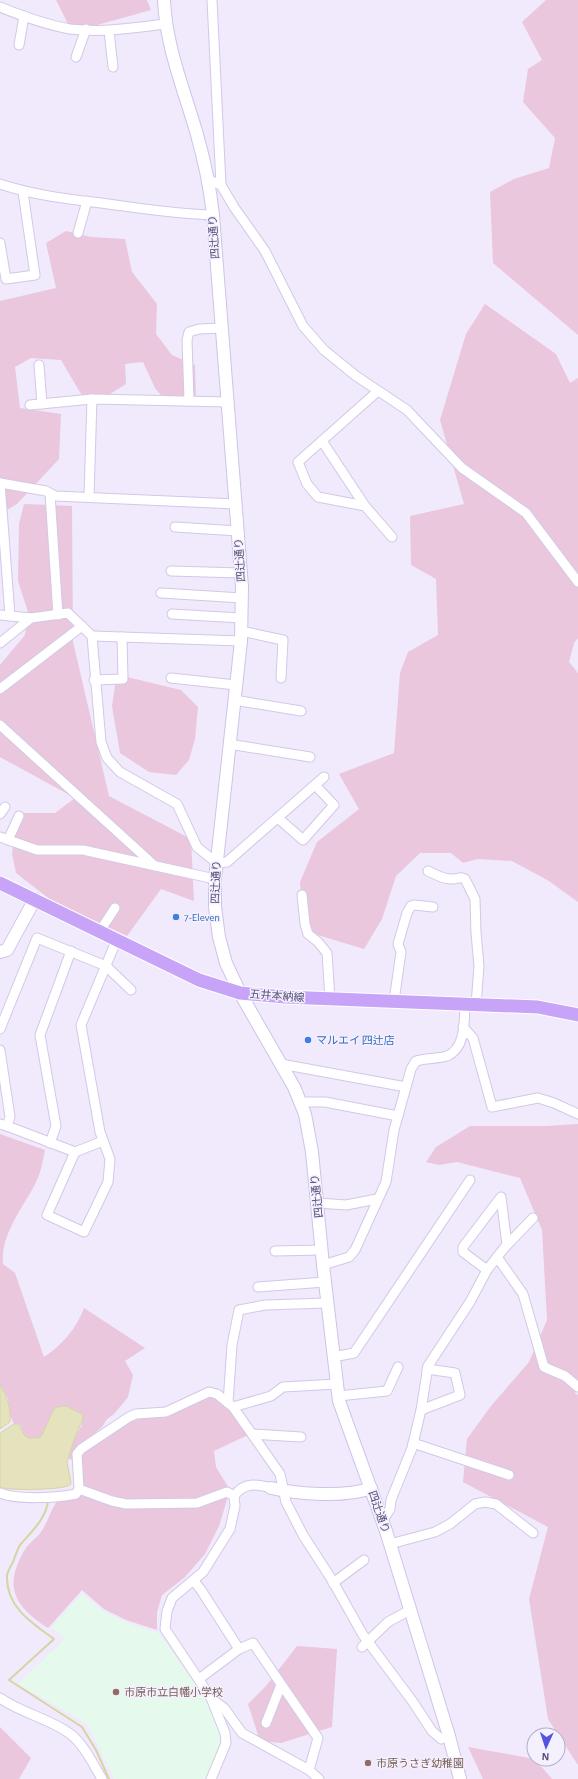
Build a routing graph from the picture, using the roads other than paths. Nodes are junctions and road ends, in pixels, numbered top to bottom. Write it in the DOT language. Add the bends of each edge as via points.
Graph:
graph roads {
  1 [pos="164,0"];
  2 [pos="212,0"];
  3 [pos="0,7"];
  4 [pos="24,16"];
  5 [pos="165,24"];
  6 [pos="86,30"];
  7 [pos="109,31"];
  8 [pos="19,45"];
  9 [pos="76,57"];
  10 [pos="113,67"];
  11 [pos="209,180"];
  12 [pos="0,184"];
  13 [pos="221,185"];
  14 [pos="23,192"];
  15 [pos="87,201"];
  16 [pos="214,215"];
  17 [pos="78,233"];
  18 [pos="0,243"];
  19 [pos="222,328"];
  20 [pos="39,365"];
  21 [pos="378,391"];
  22 [pos="92,399"];
  23 [pos="189,400"];
  24 [pos="229,402"];
  25 [pos="42,404"];
  26 [pos="30,405"];
  27 [pos="322,441"];
  28 [pos="0,483"];
  29 [pos="50,494"];
  30 [pos="89,497"];
  31 [pos="236,504"];
  32 [pos="365,506"];
  33 [pos="175,527"];
  34 [pos="238,531"];
  35 [pos="392,537"];
  36 [pos="171,571"];
  37 [pos="241,574"];
  38 [pos="578,582"];
  39 [pos="161,593"];
  40 [pos="242,598"];
  41 [pos="172,614"];
  42 [pos="0,615"];
  43 [pos="58,615"];
  44 [pos="10,616"];
  45 [pos="31,618"];
  46 [pos="241,618"];
  47 [pos="82,626"];
  48 [pos="92,636"];
  49 [pos="241,636"];
  50 [pos="122,637"];
  51 [pos="0,643"];
  52 [pos="171,678"];
  53 [pos="281,678"];
  54 [pos="94,680"];
  55 [pos="236,685"];
  56 [pos="0,689"];
  57 [pos="234,700"];
  58 [pos="301,711"];
  59 [pos="0,726"];
  60 [pos="229,744"];
  61 [pos="310,757"];
  62 [pos="324,777"];
  63 [pos="315,785"];
  64 [pos="19,816"];
  65 [pos="278,818"];
  66 [pos="4,838"];
  67 [pos="216,863"];
  68 [pos="156,866"];
  69 [pos="428,871"];
  70 [pos="215,879"];
  71 [pos="0,883"];
  72 [pos="302,895"];
  73 [pos="35,899"];
  74 [pos="433,907"];
  75 [pos="115,908"];
  76 [pos="100,931"];
  77 [pos="117,939"];
  78 [pos="0,952"];
  79 [pos="71,952"];
  80 [pos="106,966"];
  81 [pos="131,990"];
  82 [pos="240,993"];
  83 [pos="330,999"];
  84 [pos="394,1001"];
  85 [pos="471,1005"];
  86 [pos="578,1016"];
  87 [pos="464,1027"];
  88 [pos="0,1029"];
  89 [pos="0,1050"];
  90 [pos="281,1064"];
  91 [pos="406,1087"];
  92 [pos="300,1102"];
  93 [pos="578,1114"];
  94 [pos="398,1116"];
  95 [pos="4,1125"];
  96 [pos="103,1141"];
  97 [pos="50,1142"];
  98 [pos="75,1152"];
  99 [pos="470,1180"];
  100 [pos="377,1199"];
  101 [pos="318,1203"];
  102 [pos="533,1218"];
  103 [pos="507,1245"];
  104 [pos="322,1250"];
  105 [pos="275,1251"];
  106 [pos="497,1257"];
  107 [pos="323,1265"];
  108 [pos="487,1270"];
  109 [pos="325,1282"];
  110 [pos="258,1287"];
  111 [pos="327,1303"];
  112 [pos="333,1357"];
  113 [pos="398,1367"];
  114 [pos="427,1369"];
  115 [pos="578,1387"];
  116 [pos="338,1390"];
  117 [pos="231,1405"];
  118 [pos="421,1410"];
  119 [pos="252,1434"];
  120 [pos="301,1437"];
  121 [pos="414,1444"];
  122 [pos="509,1475"];
  123 [pos="271,1488"];
  124 [pos="371,1488"];
  125 [pos="79,1489"];
  126 [pos="283,1491"];
  127 [pos="0,1493"];
  128 [pos="234,1496"];
  129 [pos="382,1520"];
  130 [pos="533,1533"];
  131 [pos="390,1544"];
  132 [pos="364,1560"];
  133 [pos="194,1581"];
  134 [pos="334,1583"];
  135 [pos="410,1610"];
  136 [pos="365,1644"];
  137 [pos="239,1649"];
  138 [pos="199,1679"];
  139 [pos="281,1684"];
  140 [pos="0,1698"];
  141 [pos="211,1698"];
  142 [pos="266,1723"];
  143 [pos="449,1736"];
  144 [pos="309,1770"];
  145 [pos="102,1779"];
  146 [pos="212,1779"];
  147 [pos="319,1779"];
  148 [pos="460,1779"];
  1 -- 5 [label="street, 四辻通り"];
  2 -- 13 [label="street"];
  3 -- 4 [label="street"];
  4 -- 6 [label="street" via="70,29"];
  4 -- 8 [label="street"];
  5 -- 7 [label="street"];
  5 -- 11 [label="street, 四辻通り"];
  6 -- 7 [label="street"];
  6 -- 9 [label="street"];
  7 -- 10 [label="street"];
  11 -- 13 [label="street"];
  11 -- 16 [label="street, 四辻通り"];
  12 -- 14 [label="street"];
  13 -- 21 [label="street" via="265,251 303,326 326,352"];
  14 -- 15 [label="street"];
  14 -- 18 [label="street" via="35,275 6,279"];
  15 -- 16 [label="street" via="184,215"];
  15 -- 17 [label="street"];
  16 -- 19 [label="street, 四辻通り"];
  19 -- 23 [label="street" via="189,332"];
  19 -- 24 [label="street, 四辻通り"];
  20 -- 25 [label="street"];
  21 -- 27 [label="street"];
  21 -- 38 [label="street" via="407,410 462,468 526,513"];
  22 -- 23 [label="street"];
  22 -- 25 [label="street"];
  22 -- 30 [label="street"];
  23 -- 24 [label="street"];
  24 -- 31 [label="street, 四辻通り"];
  25 -- 26 [label="street"];
  27 -- 32 [label="street"];
  27 -- 32 [label="street" via="298,462 307,484 318,498"];
  28 -- 29 [label="street" via="46,491"];
  28 -- 44 [label="street"];
  29 -- 30 [label="street"];
  29 -- 43 [label="street"];
  30 -- 31 [label="street"];
  31 -- 34 [label="street, 四辻通り"];
  32 -- 35 [label="street"];
  33 -- 34 [label="street"];
  34 -- 37 [label="street, 四辻通り"];
  36 -- 37 [label="street"];
  37 -- 40 [label="street, 四辻通り"];
  39 -- 40 [label="street"];
  40 -- 46 [label="street, 四辻通り"];
  41 -- 46 [label="street"];
  42 -- 44 [label="street"];
  43 -- 45 [label="street"];
  43 -- 47 [label="street" via="68,613"];
  44 -- 45 [label="street"];
  45 -- 51 [label="street"];
  46 -- 49 [label="street, 四辻通り"];
  47 -- 48 [label="street"];
  47 -- 56 [label="street"];
  48 -- 50 [label="street"];
  48 -- 54 [label="street"];
  49 -- 50 [label="street"];
  49 -- 53 [label="street" via="283,640"];
  49 -- 55 [label="street, 四辻通り"];
  50 -- 54 [label="street" via="123,679"];
  52 -- 55 [label="street"];
  54 -- 67 [label="street" via="101,742 107,758 120,772 178,804 197,847"];
  55 -- 57 [label="street, 四辻通り"];
  57 -- 58 [label="street"];
  57 -- 60 [label="street, 四辻通り"];
  59 -- 68 [label="street"];
  60 -- 61 [label="street"];
  60 -- 67 [label="street, 四辻通り"];
  62 -- 63 [label="street"];
  63 -- 65 [label="street"];
  63 -- 65 [label="street" via="334,805 303,840"];
  64 -- 66 [label="street"];
  65 -- 67 [label="street" via="227,862"];
  66 -- 68 [label="street" via="37,850 83,850"];
  67 -- 70 [label="street, 四辻通り"];
  68 -- 70 [label="street"];
  69 -- 85 [label="street" via="439,877 466,879 475,899 479,966"];
  70 -- 82 [label="street, 四辻通り" via="219,937 226,963"];
  71 -- 73 [label="main road, 五井本納線"];
  72 -- 83 [label="street" via="308,934 327,953"];
  73 -- 76 [label="main road, 五井本納線"];
  73 -- 78 [label="street" via="7,950"];
  74 -- 84 [label="street" via="414,905 407,912 398,944 401,952"];
  75 -- 76 [label="street"];
  76 -- 77 [label="main road, 五井本納線"];
  77 -- 80 [label="street"];
  77 -- 82 [label="main road, 五井本納線" via="199,980"];
  79 -- 80 [label="street"];
  79 -- 88 [label="street" via="37,938"];
  79 -- 97 [label="street" via="40,1035 56,1126"];
  80 -- 81 [label="street"];
  80 -- 96 [label="street" via="81,1024"];
  82 -- 83 [label="main road, 五井本納線"];
  82 -- 90 [label="street, 四辻通り"];
  83 -- 84 [label="main road, 五井本納線"];
  84 -- 85 [label="main road, 五井本納線"];
  85 -- 86 [label="main road, 五井本納線" via="538,1007"];
  85 -- 87 [label="street"];
  87 -- 91 [label="street" via="458,1047 448,1055 416,1061"];
  87 -- 93 [label="street" via="473,1038 492,1107 538,1098"];
  89 -- 95 [label="street" via="10,1117"];
  90 -- 91 [label="street"];
  90 -- 92 [label="street, 四辻通り"];
  91 -- 94 [label="street"];
  92 -- 94 [label="street" via="325,1102"];
  92 -- 101 [label="street, 四辻通り" via="305,1114 312,1152"];
  94 -- 100 [label="street" via="386,1182"];
  95 -- 97 [label="street"];
  96 -- 98 [label="street"];
  96 -- 98 [label="street" via="110,1159 108,1182 84,1232 47,1215"];
  97 -- 98 [label="street"];
  99 -- 112 [label="street" via="354,1353"];
  100 -- 101 [label="street" via="346,1204"];
  100 -- 107 [label="street" via="355,1250 349,1257"];
  101 -- 104 [label="street, 四辻通り"];
  102 -- 103 [label="street"];
  103 -- 106 [label="street"];
  103 -- 108 [label="street" via="500,1196 463,1247 463,1252"];
  104 -- 105 [label="street"];
  104 -- 107 [label="street, 四辻通り"];
  106 -- 108 [label="street"];
  106 -- 115 [label="street" via="523,1294 544,1367 565,1376"];
  107 -- 109 [label="street, 四辻通り"];
  108 -- 114 [label="street" via="470,1302"];
  109 -- 110 [label="street"];
  109 -- 111 [label="street, 四辻通り"];
  111 -- 112 [label="street, 四辻通り"];
  111 -- 117 [label="street" via="265,1305 239,1310 232,1345"];
  112 -- 116 [label="street, 四辻通り"];
  113 -- 116 [label="street" via="387,1391"];
  114 -- 118 [label="street"];
  114 -- 118 [label="street" via="455,1373 460,1394"];
  116 -- 117 [label="street" via="283,1387 271,1396"];
  116 -- 124 [label="street, 四辻通り" via="349,1431"];
  117 -- 119 [label="street"];
  117 -- 125 [label="street" via="217,1394 209,1392 166,1412 136,1414 129,1417 77,1454"];
  118 -- 121 [label="street"];
  119 -- 120 [label="street"];
  119 -- 126 [label="street" via="280,1474"];
  121 -- 122 [label="street"];
  121 -- 129 [label="street" via="391,1500 390,1509"];
  123 -- 126 [label="street"];
  123 -- 128 [label="street" via="247,1486 241,1488"];
  124 -- 126 [label="street" via="354,1493"];
  124 -- 129 [label="street, 四辻通り"];
  125 -- 127 [label="street" via="76,1494 58,1498 10,1496"];
  125 -- 128 [label="street" via="126,1504 197,1503 227,1492"];
  126 -- 134 [label="street" via="303,1535"];
  128 -- 133 [label="street" via="235,1506 230,1529 203,1572"];
  129 -- 131 [label="street, 四辻通り"];
  130 -- 131 [label="street" via="496,1504 485,1502 475,1504 436,1532"];
  131 -- 135 [label="street, 四辻通り"];
  132 -- 134 [label="street"];
  133 -- 137 [label="street"];
  133 -- 138 [label="street" via="172,1598 167,1611 165,1629"];
  134 -- 136 [label="street"];
  135 -- 136 [label="street" via="388,1622"];
  135 -- 143 [label="street, 四辻通り"];
  136 -- 143 [label="street" via="413,1702 432,1731 441,1739"];
  137 -- 138 [label="street"];
  137 -- 139 [label="street" via="253,1643"];
  138 -- 141 [label="street"];
  139 -- 142 [label="street"];
  139 -- 144 [label="street" via="318,1738"];
  140 -- 145 [label="street" via="69,1733 79,1742"];
  141 -- 144 [label="street" via="224,1708 242,1733"];
  141 -- 146 [label="street" via="227,1739"];
  143 -- 148 [label="street, 四辻通り"];
  144 -- 147 [label="street"];
}
